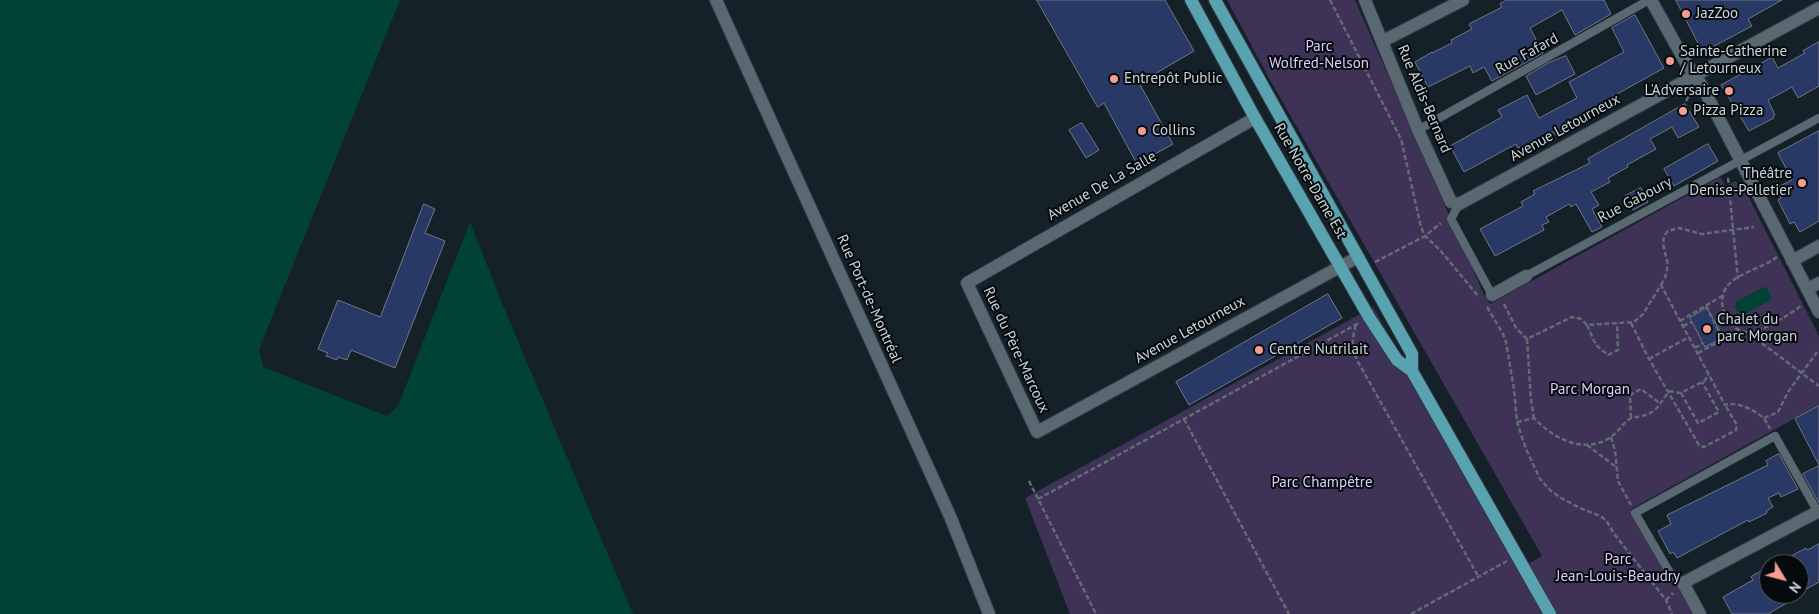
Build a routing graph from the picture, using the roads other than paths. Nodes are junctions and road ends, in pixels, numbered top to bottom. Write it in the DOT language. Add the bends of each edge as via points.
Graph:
graph roads {
  1 [pos="716,0"];
  2 [pos="1191,0"];
  3 [pos="1215,0"];
  4 [pos="1365,0"];
  5 [pos="1463,0"];
  6 [pos="1650,0"];
  7 [pos="1819,8"];
  8 [pos="1383,41"];
  9 [pos="1695,76"];
  10 [pos="1255,118"];
  11 [pos="1819,118"];
  12 [pos="1418,130"];
  13 [pos="1742,161"];
  14 [pos="1459,204"];
  15 [pos="1819,246"];
  16 [pos="1358,257"];
  17 [pos="1792,260"];
  18 [pos="1341,267"];
  19 [pos="1526,276"];
  20 [pos="967,282"];
  21 [pos="1819,283"];
  22 [pos="1807,289"];
  23 [pos="1490,299"];
  24 [pos="1819,312"];
  25 [pos="1412,371"];
  26 [pos="1036,432"];
  27 [pos="1818,512"];
  28 [pos="1683,583"];
  29 [pos="989,614"];
  30 [pos="1550,614"];
  31 [pos="1700,614"];
  1 -- 29 [label="street, Rue Port-de-Montréal" via="950,516"];
  2 -- 10 [label="main road, Rue Notre-Dame Est"];
  3 -- 16 [label="main road, Rue Notre-Dame Est"];
  4 -- 8 [label="street, Rue Aldis-Bernard"];
  5 -- 8 [label="street"];
  6 -- 9 [label="street"];
  6 -- 12 [label="lane, Rue Fafard"];
  7 -- 9 [label="street, Avenue Letourneux"];
  8 -- 12 [label="street, Rue Aldis-Bernard"];
  9 -- 13 [label="street"];
  9 -- 14 [label="street, Avenue Letourneux"];
  10 -- 18 [label="main road, Rue Notre-Dame Est"];
  10 -- 20 [label="street, Avenue De La Salle"];
  11 -- 13 [label="lane, Rue Gaboury"];
  12 -- 14 [label="street, Rue Aldis-Bernard" via="1451,202"];
  13 -- 17 [label="street"];
  13 -- 19 [label="lane, Rue Gaboury"];
  14 -- 23 [label="lane" via="1451,219"];
  15 -- 17 [label="street"];
  16 -- 18 [label="street, Avenue Letourneux"];
  16 -- 25 [label="main road, Rue Notre-Dame Est" via="1412,354"];
  17 -- 22 [label="street"];
  18 -- 25 [label="main road, Rue Notre-Dame Est" via="1397,360"];
  18 -- 26 [label="street, Avenue Letourneux"];
  19 -- 23 [label="street, Rue Gaboury"];
  20 -- 26 [label="street, Rue du Père-Marcoux"];
  21 -- 22 [label="street"];
  22 -- 24 [label="street"];
  25 -- 30 [label="main road, Rue Notre-Dame Est"];
  27 -- 28 [label="street"];
  27 -- 28 [label="lane" via="1775,436 1636,513 1670,573"];
  28 -- 31 [label="street"];
}
